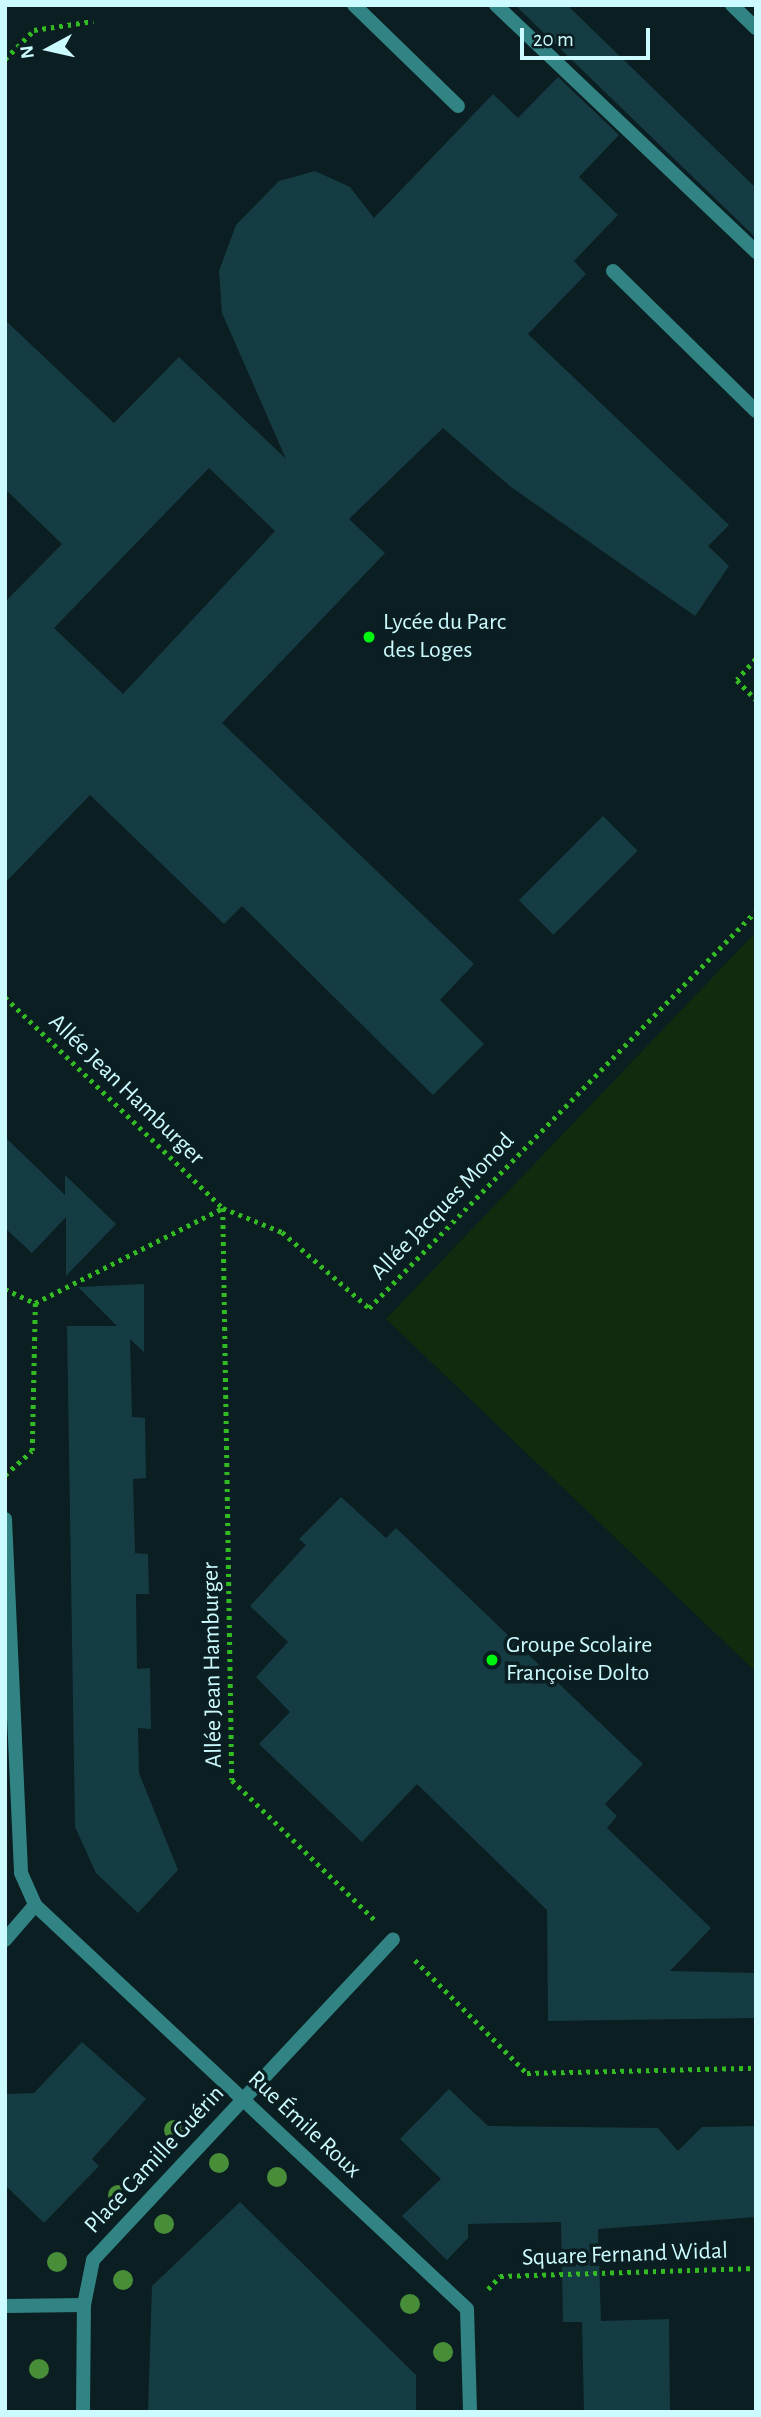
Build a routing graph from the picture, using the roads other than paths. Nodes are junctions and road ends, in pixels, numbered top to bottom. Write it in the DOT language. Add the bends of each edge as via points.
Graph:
graph roads {
  1 [pos="354,5"];
  2 [pos="496,5"];
  3 [pos="732,5"];
  4 [pos="756,28"];
  5 [pos="458,106"];
  6 [pos="756,252"];
  7 [pos="614,271"];
  8 [pos="756,411"];
  9 [pos="5,1519"];
  10 [pos="35,1905"];
  11 [pos="393,1939"];
  12 [pos="5,1940"];
  13 [pos="243,2099"];
  14 [pos="84,2305"];
  15 [pos="5,2306"];
  16 [pos="83,2412"];
  17 [pos="470,2412"];
  1 -- 5 [label="street"];
  2 -- 6 [label="street"];
  3 -- 4 [label="street"];
  7 -- 8 [label="street"];
  9 -- 10 [label="street, Rue Émile Roux" via="21,1873"];
  10 -- 12 [label="street"];
  10 -- 13 [label="street, Rue Émile Roux"];
  11 -- 13 [label="street, Place Camille Guérin"];
  13 -- 14 [label="street, Place Camille Guérin" via="93,2260"];
  13 -- 17 [label="street, Rue Émile Roux" via="467,2309"];
  14 -- 15 [label="street"];
  14 -- 16 [label="street, Place Camille Guérin"];
}
